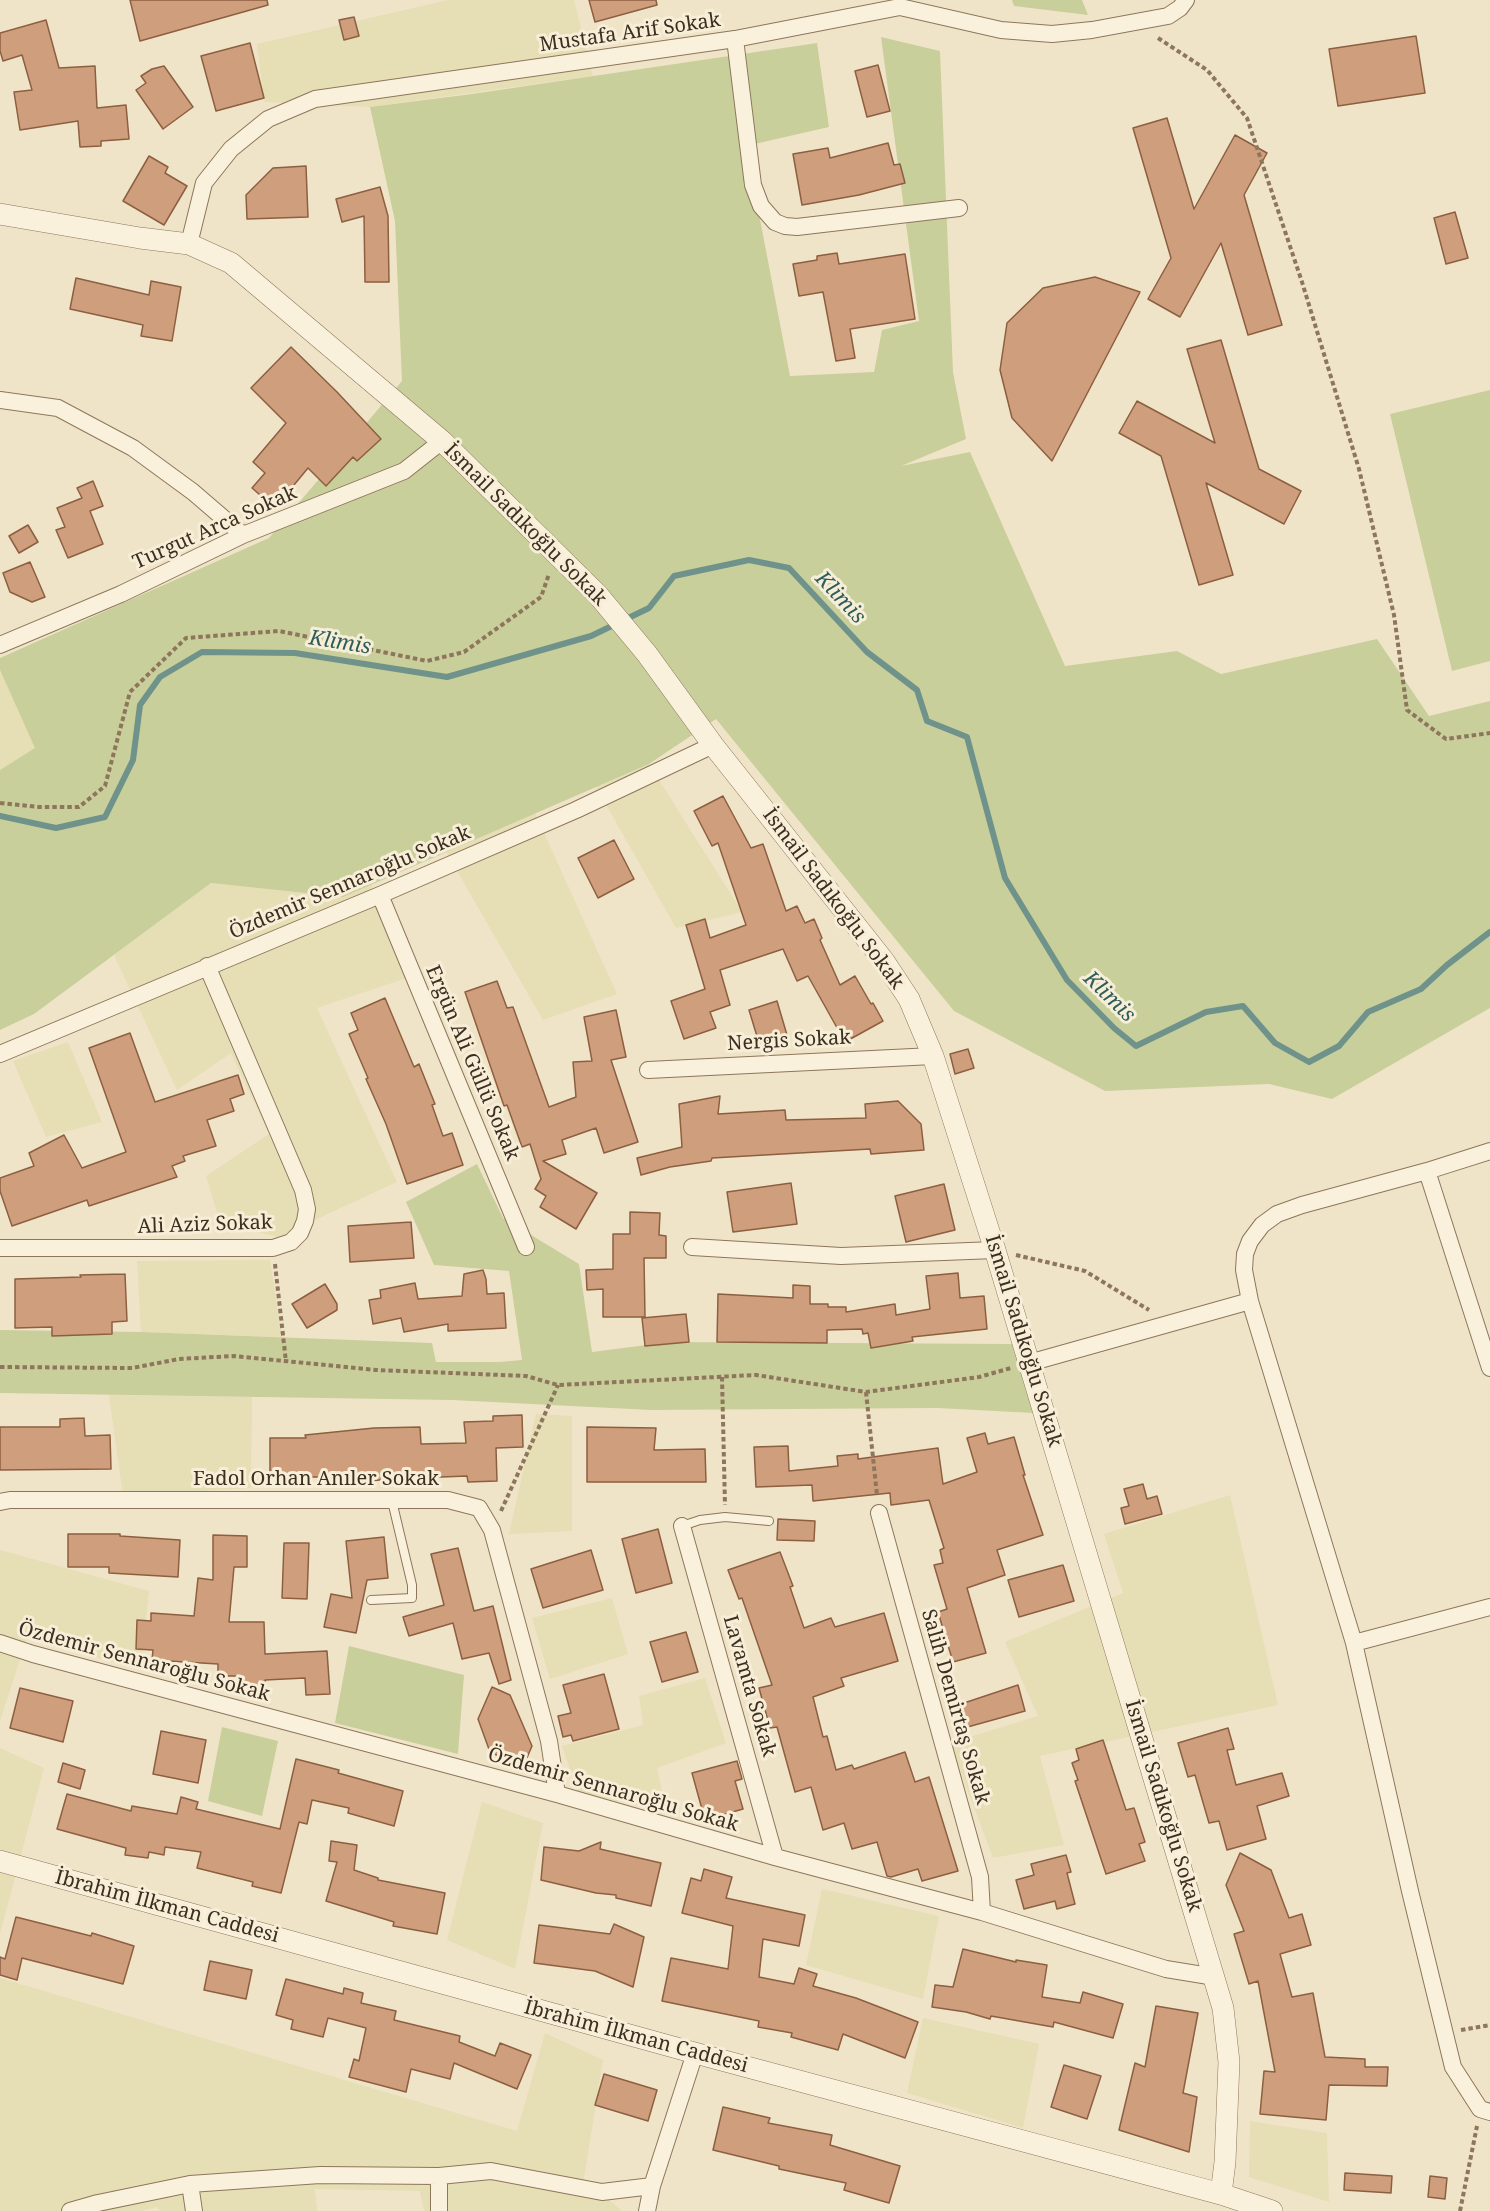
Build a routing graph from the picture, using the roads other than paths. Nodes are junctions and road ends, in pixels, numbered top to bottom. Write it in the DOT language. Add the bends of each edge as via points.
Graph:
graph roads {
  1 [pos="1184,3"];
  2 [pos="899,4"];
  3 [pos="735,39"];
  4 [pos="959,208"];
  5 [pos="0,214"];
  6 [pos="189,244"];
  7 [pos="0,400"];
  8 [pos="442,441"];
  9 [pos="243,536"];
  10 [pos="0,645"];
  11 [pos="713,745"];
  12 [pos="380,896"];
  13 [pos="207,966"];
  14 [pos="0,1054"];
  15 [pos="933,1056"];
  16 [pos="648,1071"];
  17 [pos="1490,1151"];
  18 [pos="1427,1171"];
  19 [pos="526,1247"];
  20 [pos="692,1247"];
  21 [pos="0,1248"];
  22 [pos="995,1250"];
  23 [pos="1250,1301"];
  24 [pos="1029,1363"];
  25 [pos="1490,1365"];
  26 [pos="392,1501"];
  27 [pos="0,1503"];
  28 [pos="879,1513"];
  29 [pos="769,1521"];
  30 [pos="682,1526"];
  31 [pos="371,1600"];
  32 [pos="1490,1606"];
  33 [pos="1354,1642"];
  34 [pos="0,1643"];
  35 [pos="557,1794"];
  36 [pos="775,1857"];
  37 [pos="0,1861"];
  38 [pos="982,1912"];
  39 [pos="1215,1977"];
  40 [pos="694,2053"];
  41 [pos="1485,2111"];
  42 [pos="439,2176"];
  43 [pos="190,2184"];
  44 [pos="651,2186"];
  45 [pos="1221,2194"];
  46 [pos="70,2211"];
  47 [pos="194,2211"];
  48 [pos="439,2211"];
  49 [pos="647,2211"];
  50 [pos="1272,2211"];
  1 -- 2 [label="street, Mustafa Arif Sokak" via="1168,16 1073,33 1001,30"];
  2 -- 3 [label="street, Mustafa Arif Sokak"];
  3 -- 4 [label="street" via="753,185 761,206 775,222 797,227"];
  3 -- 6 [label="street, Mustafa Arif Sokak" via="315,99 268,119 231,149 204,183"];
  5 -- 6 [label="street, İsmail Sadıkoğlu Sokak"];
  6 -- 8 [label="street, İsmail Sadıkoğlu Sokak" via="231,263"];
  7 -- 9 [label="street" via="58,408 133,448 193,492"];
  8 -- 9 [label="street, Turgut Arca Sokak" via="404,471"];
  8 -- 11 [label="street, İsmail Sadıkoğlu Sokak" via="598,596"];
  9 -- 10 [label="street, Turgut Arca Sokak"];
  11 -- 12 [label="street, Özdemir Sennaroğlu Sokak"];
  11 -- 15 [label="street, İsmail Sadıkoğlu Sokak" via="884,961 909,999"];
  12 -- 13 [label="street, Özdemir Sennaroğlu Sokak"];
  12 -- 19 [label="street, Ergün Ali Güllü Sokak"];
  13 -- 14 [label="street, Özdemir Sennaroğlu Sokak"];
  13 -- 21 [label="street, Ali Aziz Sokak" via="303,1190 307,1209 300,1233 291,1242 273,1248"];
  15 -- 16 [label="street, Nergis Sokak"];
  15 -- 22 [label="street, İsmail Sadıkoğlu Sokak"];
  17 -- 18 [label="street"];
  18 -- 23 [label="street" via="1302,1204 1262,1225 1245,1254"];
  18 -- 25 [label="street"];
  20 -- 22 [label="street" via="841,1256"];
  22 -- 24 [label="street, İsmail Sadıkoğlu Sokak"];
  23 -- 24 [label="street"];
  23 -- 33 [label="street"];
  24 -- 39 [label="street, İsmail Sadıkoğlu Sokak"];
  26 -- 27 [label="street, Fadol Orhan Anıler Sokak"];
  26 -- 31 [label="lane" via="412,1598"];
  26 -- 35 [label="street, Fadol Orhan Anıler Sokak" via="448,1500 479,1508 492,1530 549,1741"];
  28 -- 38 [label="street, Salih Demirtaş Sokak" via="980,1877"];
  29 -- 30 [label="lane" via="725,1517"];
  30 -- 36 [label="street, Lavamta Sokak"];
  32 -- 33 [label="street"];
  33 -- 41 [label="street" via="1453,2067"];
  34 -- 35 [label="street, Özdemir Sennaroğlu Sokak"];
  35 -- 36 [label="street, Özdemir Sennaroğlu Sokak"];
  36 -- 38 [label="street, Özdemir Sennaroğlu Sokak"];
  37 -- 40 [label="street, İbrahim İlkman Caddesi"];
  38 -- 39 [label="street, Özdemir Sennaroğlu Sokak" via="1166,1968"];
  39 -- 45 [label="street, İsmail Sadıkoğlu Sokak" via="1229,2062"];
  40 -- 44 [label="street"];
  40 -- 45 [label="street, İbrahim İlkman Caddesi"];
  42 -- 43 [label="street" via="320,2175"];
  42 -- 44 [label="street" via="491,2171 602,2192"];
  42 -- 48 [label="street"];
  43 -- 46 [label="street"];
  43 -- 47 [label="street"];
  44 -- 49 [label="street"];
  45 -- 50 [label="street, İbrahim İlkman Caddesi"];
}
